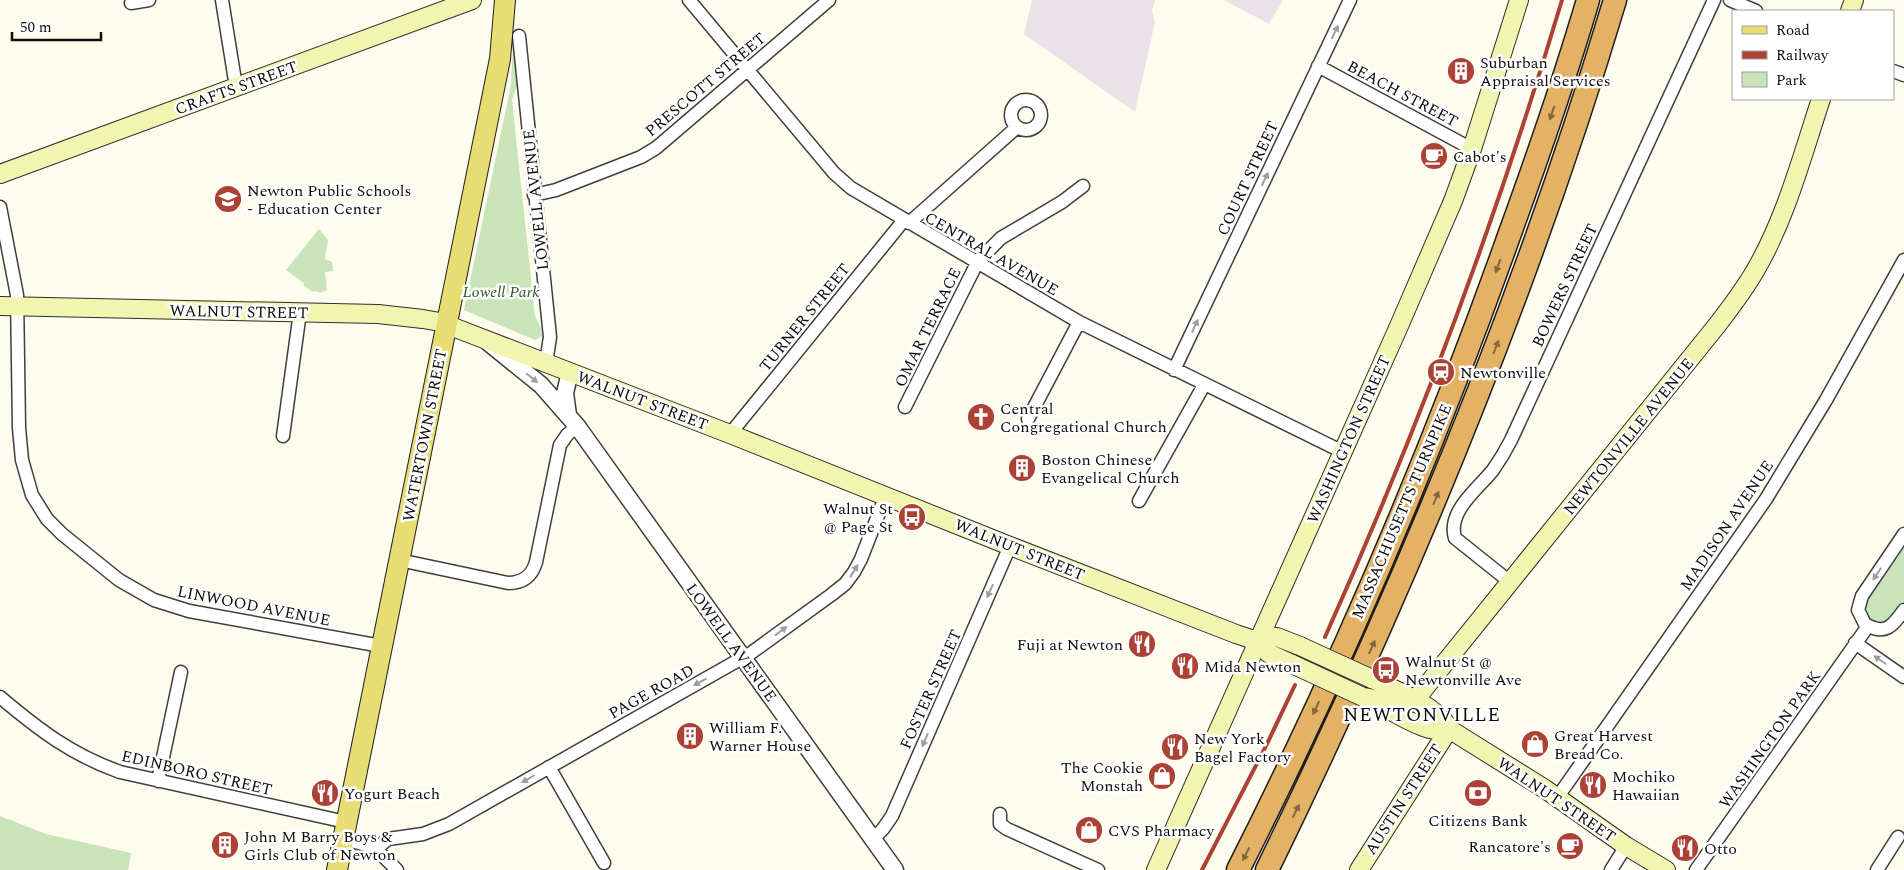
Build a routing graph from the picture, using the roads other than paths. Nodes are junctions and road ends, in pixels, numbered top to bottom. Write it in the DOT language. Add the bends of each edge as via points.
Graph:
graph roads {
  1 [pos="149,0"];
  2 [pos="222,0"];
  3 [pos="472,0"];
  4 [pos="505,0"];
  5 [pos="689,0"];
  6 [pos="829,0"];
  7 [pos="1350,0"];
  8 [pos="1519,0"];
  9 [pos="1588,0"];
  10 [pos="1615,0"];
  11 [pos="1714,0"];
  12 [pos="1730,0"];
  13 [pos="131,3"];
  14 [pos="1754,10"];
  15 [pos="519,36"];
  16 [pos="1318,66"];
  17 [pos="747,69"];
  18 [pos="236,86"];
  19 [pos="1821,100"];
  20 [pos="1017,127"];
  21 [pos="1472,149"];
  22 [pos="0,174"];
  23 [pos="1082,186"];
  24 [pos="534,195"];
  25 [pos="0,208"];
  26 [pos="906,221"];
  27 [pos="1904,260"];
  28 [pos="978,261"];
  29 [pos="0,306"];
  30 [pos="18,306"];
  31 [pos="300,312"];
  32 [pos="1079,322"];
  33 [pos="446,324"];
  34 [pos="480,337"];
  35 [pos="546,363"];
  36 [pos="1174,370"];
  37 [pos="570,372"];
  38 [pos="1204,384"];
  39 [pos="905,407"];
  40 [pos="1028,419"];
  41 [pos="572,421"];
  42 [pos="730,434"];
  43 [pos="283,436"];
  44 [pos="1343,452"];
  45 [pos="886,495"];
  46 [pos="1139,501"];
  47 [pos="1904,534"];
  48 [pos="1010,546"];
  49 [pos="399,560"];
  50 [pos="1510,582"];
  51 [pos="1904,610"];
  52 [pos="1868,626"];
  53 [pos="1257,641"];
  54 [pos="1856,644"];
  55 [pos="381,646"];
  56 [pos="743,658"];
  57 [pos="181,672"];
  58 [pos="1904,677"];
  59 [pos="0,697"];
  60 [pos="1363,697"];
  61 [pos="1415,700"];
  62 [pos="1449,729"];
  63 [pos="549,767"];
  64 [pos="158,781"];
  65 [pos="1557,798"];
  66 [pos="1000,814"];
  67 [pos="345,830"];
  68 [pos="1898,837"];
  69 [pos="872,839"];
  70 [pos="1626,846"];
  71 [pos="377,848"];
  72 [pos="604,863"];
  73 [pos="337,870"];
  74 [pos="398,870"];
  75 [pos="895,870"];
  76 [pos="1098,870"];
  77 [pos="1156,870"];
  78 [pos="1238,870"];
  79 [pos="1267,870"];
  80 [pos="1359,870"];
  81 [pos="1611,870"];
  82 [pos="1666,870"];
  83 [pos="1696,870"];
  84 [pos="1877,870"];
  1 -- 13 [label="street"];
  2 -- 18 [label="street"];
  3 -- 18 [label="main road, CRAFTS STREET"];
  4 -- 33 [label="main road, WATERTOWN STREET" via="500,59"];
  5 -- 17 [label="street, CENTRAL AVENUE"];
  6 -- 17 [label="street, PRESCOTT STREET"];
  16 -- 7 [label="street, COURT STREET, one-way"];
  8 -- 21 [label="main road, WASHINGTON STREET"];
  9 -- 78 [label="highway, MASSACHUSETTS TURNPIKE, one-way" via="1529,180 1440,418 1348,638"];
  79 -- 10 [label="highway, MASSACHUSETTS TURNPIKE, one-way" via="1350,695 1452,458 1539,229"];
  11 -- 50 [label="street, BOWERS STREET" via="1511,440 1500,460 1461,508 1453,524 1455,538"];
  12 -- 14 [label="street"];
  15 -- 24 [label="street, LOWELL AVENUE"];
  16 -- 21 [label="street, BEACH STREET"];
  36 -- 16 [label="street, COURT STREET, one-way"];
  17 -- 24 [label="street, PRESCOTT STREET" via="665,142 646,154 556,190"];
  17 -- 26 [label="street, CENTRAL AVENUE" via="842,181"];
  18 -- 22 [label="main road, CRAFTS STREET"];
  19 -- 50 [label="main road, NEWTONVILLE AVENUE" via="1772,238 1740,295"];
  20 -- 26 [label="street, TURNER STREET"];
  21 -- 44 [label="main road, WASHINGTON STREET" via="1426,266"];
  23 -- 28 [label="street, OMAR TERRACE" via="1062,202 1001,238"];
  24 -- 35 [label="street, LOWELL AVENUE" via="550,337"];
  25 -- 30 [label="street, LINWOOD AVENUE"];
  26 -- 28 [label="street, CENTRAL AVENUE"];
  26 -- 42 [label="street, TURNER STREET"];
  27 -- 65 [label="street, MADISON AVENUE" via="1766,499"];
  28 -- 32 [label="street, CENTRAL AVENUE"];
  28 -- 39 [label="street, OMAR TERRACE"];
  29 -- 30 [label="main road, WALNUT STREET"];
  30 -- 31 [label="main road, WALNUT STREET"];
  30 -- 55 [label="street, LINWOOD AVENUE" via="19,428 23,467 35,502 57,529 125,584 168,605"];
  31 -- 33 [label="main road, WALNUT STREET" via="397,316"];
  31 -- 43 [label="street"];
  32 -- 36 [label="street, CENTRAL AVENUE"];
  32 -- 40 [label="street"];
  33 -- 34 [label="main road, WALNUT STREET"];
  33 -- 49 [label="main road, WATERTOWN STREET"];
  34 -- 35 [label="main road, WALNUT STREET"];
  34 -- 41 [label="street, LOWELL AVENUE, one-way" via="537,381"];
  35 -- 37 [label="main road, WALNUT STREET"];
  36 -- 38 [label="street, CENTRAL AVENUE"];
  37 -- 41 [label="street, LOWELL AVENUE" via="565,405"];
  37 -- 42 [label="main road, WALNUT STREET"];
  38 -- 44 [label="street, CENTRAL AVENUE"];
  38 -- 46 [label="street"];
  41 -- 49 [label="street" via="560,444 534,566 526,578 508,583"];
  41 -- 56 [label="street, LOWELL AVENUE"];
  42 -- 45 [label="main road, WALNUT STREET"];
  44 -- 53 [label="main road, WASHINGTON STREET"];
  45 -- 48 [label="main road, WALNUT STREET"];
  56 -- 45 [label="street, PAGE ROAD, one-way" via="845,584 861,559"];
  47 -- 52 [label="street, one-way" via="1859,602 1858,610"];
  48 -- 53 [label="main road, WALNUT STREET"];
  48 -- 69 [label="street, FOSTER STREET, one-way" via="892,816"];
  49 -- 55 [label="main road, WATERTOWN STREET"];
  50 -- 61 [label="main road, NEWTONVILLE AVENUE"];
  51 -- 52 [label="street" via="1894,625 1886,629"];
  52 -- 54 [label="street, WASHINGTON PARK"];
  53 -- 60 [label="main road, WALNUT STREET, bridge" via="1268,653"];
  53 -- 61 [label="main road, WALNUT STREET, bridge" via="1277,637"];
  53 -- 77 [label="main road, WASHINGTON STREET"];
  58 -- 54 [label="street, one-way"];
  54 -- 83 [label="street, WASHINGTON PARK"];
  55 -- 67 [label="main road, WATERTOWN STREET"];
  56 -- 63 [label="street, PAGE ROAD, one-way"];
  56 -- 69 [label="street, LOWELL AVENUE"];
  57 -- 64 [label="street"];
  59 -- 64 [label="street, EDINBORO STREET" via="66,747 112,769"];
  60 -- 61 [label="main road" via="1397,706"];
  60 -- 62 [label="main road, WALNUT STREET" via="1426,728"];
  61 -- 62 [label="main road, WALNUT STREET" via="1442,719"];
  62 -- 65 [label="main road, WALNUT STREET"];
  62 -- 80 [label="main road, AUSTIN STREET"];
  63 -- 71 [label="street, PAGE ROAD, one-way" via="441,828 388,839"];
  63 -- 72 [label="street"];
  64 -- 67 [label="street, EDINBORO STREET"];
  65 -- 70 [label="main road, WALNUT STREET"];
  66 -- 76 [label="street" via="1000,824 1007,829"];
  67 -- 71 [label="street, EDINBORO STREET"];
  67 -- 73 [label="main road, WATERTOWN STREET"];
  68 -- 84 [label="street"];
  69 -- 75 [label="street, LOWELL AVENUE"];
  70 -- 81 [label="street"];
  70 -- 82 [label="main road, WALNUT STREET"];
  71 -- 74 [label="street"];
}
